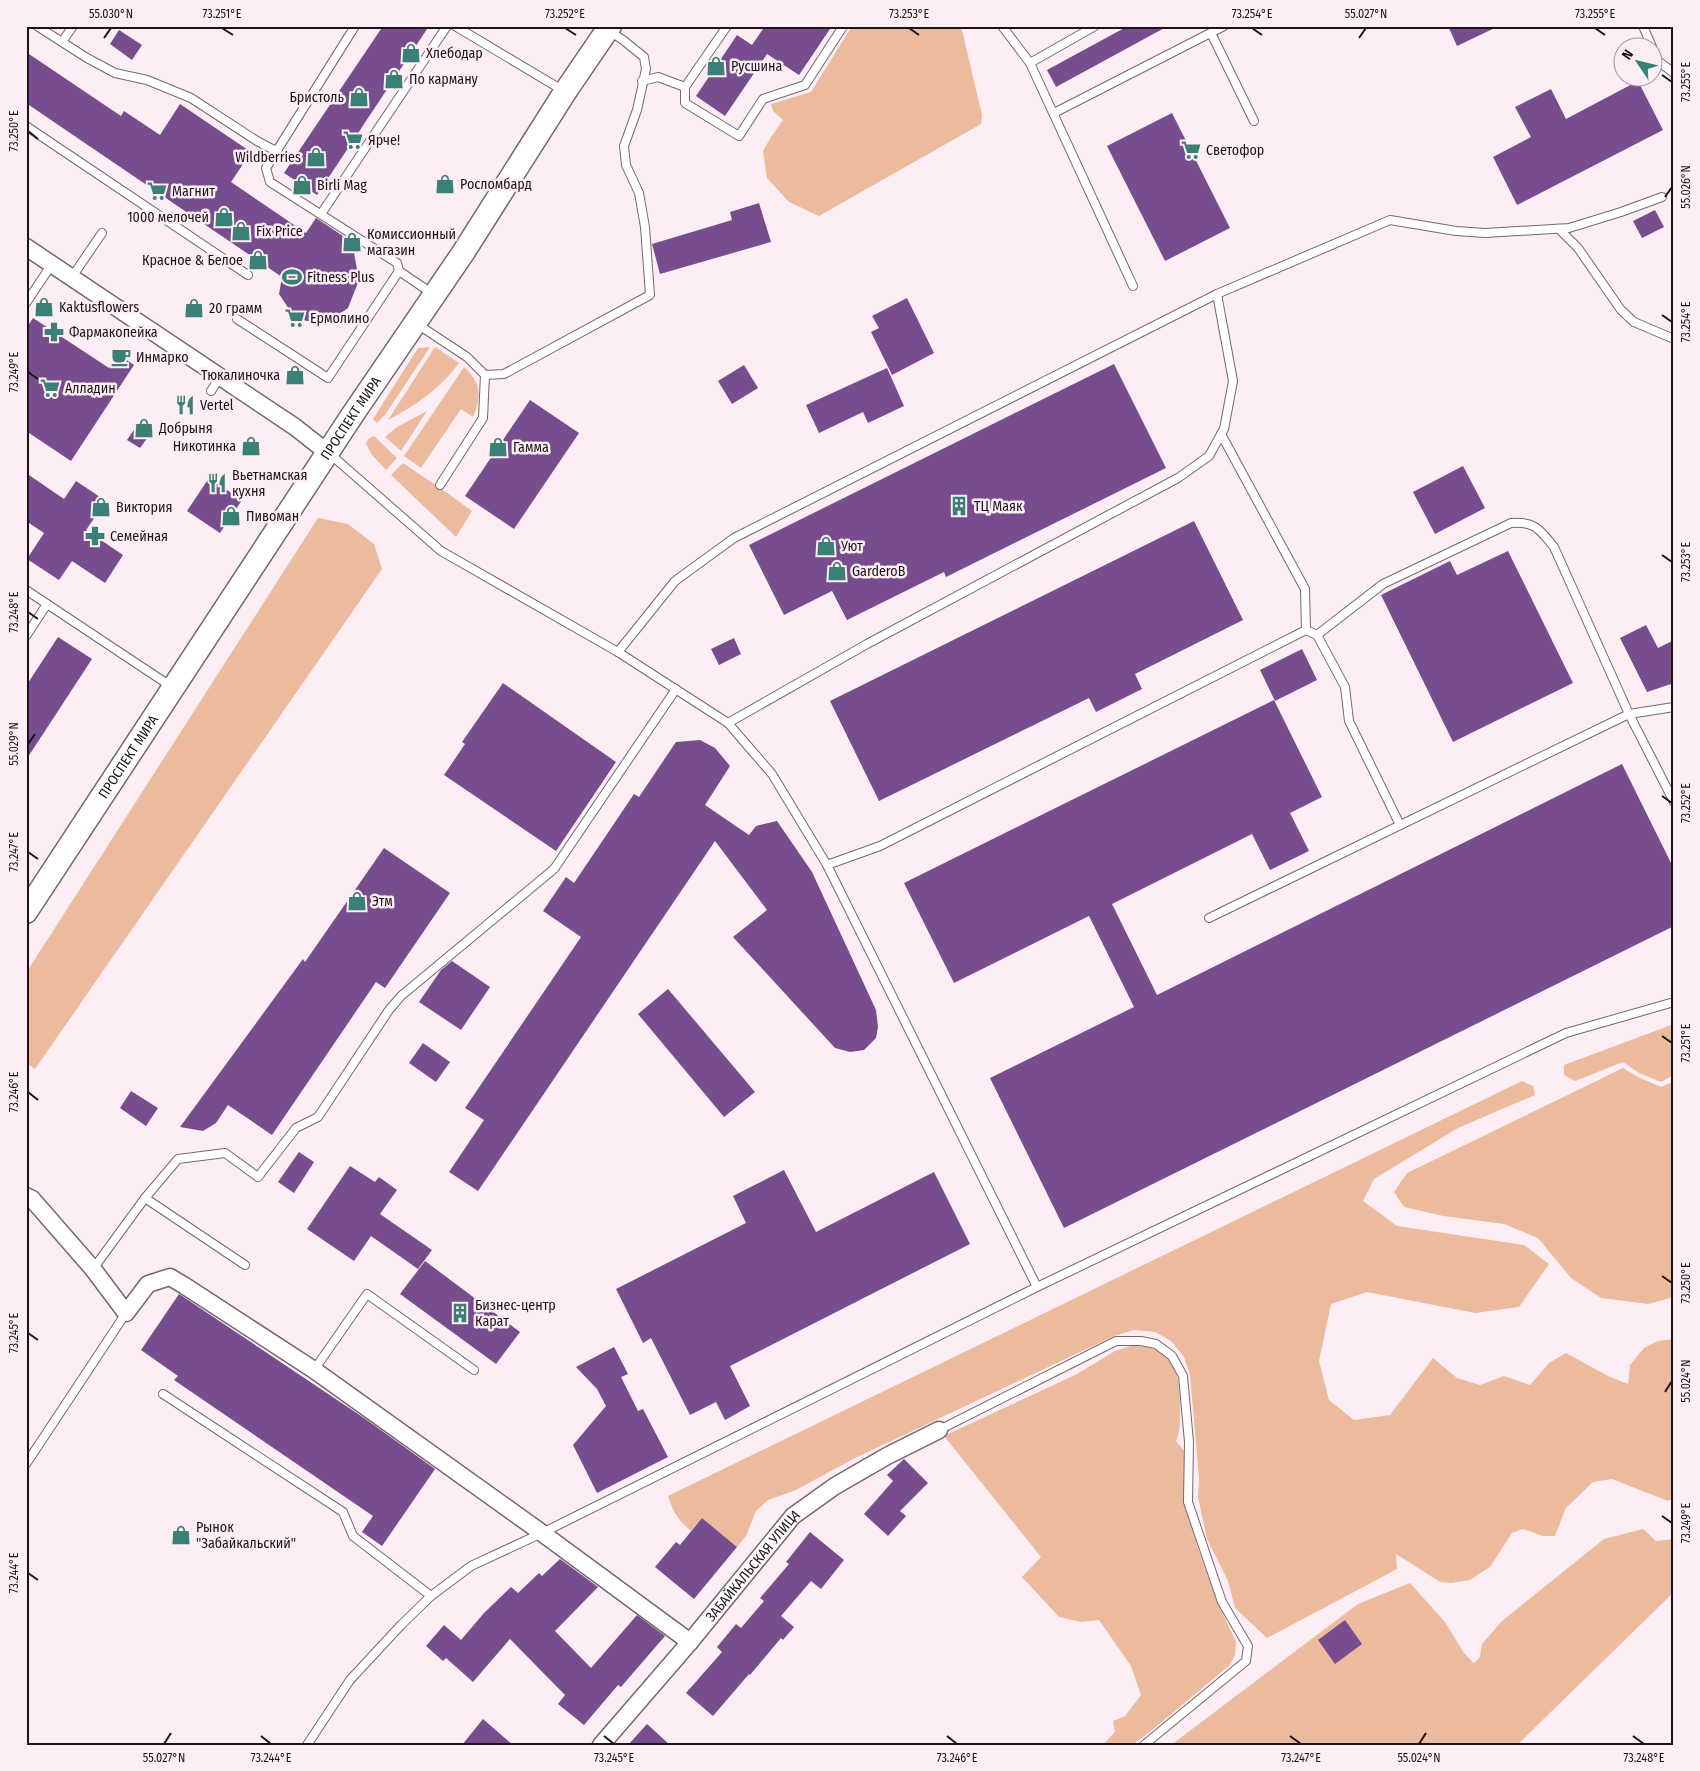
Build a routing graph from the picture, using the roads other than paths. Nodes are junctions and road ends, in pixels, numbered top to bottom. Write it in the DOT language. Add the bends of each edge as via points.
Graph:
graph roads {
  1 [pos="38,26"];
  2 [pos="72,26"];
  3 [pos="356,26"];
  4 [pos="448,26"];
  5 [pos="455,26"];
  6 [pos="727,26"];
  7 [pos="839,26"];
  8 [pos="1002,26"];
  9 [pos="1095,26"];
  10 [pos="1224,26"];
  11 [pos="1643,26"];
  12 [pos="609,28"];
  13 [pos="1211,33"];
  14 [pos="62,42"];
  15 [pos="1030,63"];
  16 [pos="1674,73"];
  17 [pos="642,81"];
  18 [pos="685,87"];
  19 [pos="566,92"];
  20 [pos="1054,113"];
  21 [pos="1254,121"];
  22 [pos="26,126"];
  23 [pos="276,151"];
  24 [pos="1662,197"];
  25 [pos="321,214"];
  26 [pos="1559,229"];
  27 [pos="102,233"];
  28 [pos="26,247"];
  29 [pos="52,264"];
  30 [pos="399,271"];
  31 [pos="248,275"];
  32 [pos="72,277"];
  33 [pos="1133,286"];
  34 [pos="1217,294"];
  35 [pos="434,295"];
  36 [pos="26,303"];
  37 [pos="237,319"];
  38 [pos="415,323"];
  39 [pos="1674,339"];
  40 [pos="485,375"];
  41 [pos="1221,434"];
  42 [pos="328,453"];
  43 [pos="440,485"];
  44 [pos="26,590"];
  45 [pos="46,604"];
  46 [pos="1306,630"];
  47 [pos="27,633"];
  48 [pos="1317,634"];
  49 [pos="618,652"];
  50 [pos="174,688"];
  51 [pos="676,689"];
  52 [pos="1674,708"];
  53 [pos="1629,714"];
  54 [pos="728,723"];
  55 [pos="1674,802"];
  56 [pos="1400,825"];
  57 [pos="827,865"];
  58 [pos="26,912"];
  59 [pos="1209,918"];
  60 [pos="1674,1002"];
  61 [pos="26,1196"];
  62 [pos="145,1198"];
  63 [pos="244,1265"];
  64 [pos="93,1269"];
  65 [pos="1037,1287"];
  66 [pos="126,1313"];
  67 [pos="314,1370"];
  68 [pos="474,1370"];
  69 [pos="163,1394"];
  70 [pos="939,1430"];
  71 [pos="26,1464"];
  72 [pos="542,1533"];
  73 [pos="431,1596"];
  74 [pos="690,1642"];
  75 [pos="307,1745"];
  76 [pos="601,1745"];
  77 [pos="1144,1745"];
  1 -- 14 [label="lane"];
  2 -- 14 [label="lane"];
  3 -- 23 [label="lane"];
  4 -- 25 [label="lane"];
  5 -- 19 [label="lane"];
  6 -- 18 [label="lane"];
  7 -- 18 [label="lane" via="842,28 805,85 763,99 739,136 685,103"];
  8 -- 15 [label="lane"];
  9 -- 15 [label="lane"];
  10 -- 13 [label="lane"];
  11 -- 16 [label="lane" via="1658,61"];
  12 -- 17 [label="lane" via="644,58 646,69"];
  12 -- 19 [label="main road, ПРОСПЕКТ МИРА"];
  13 -- 20 [label="lane"];
  13 -- 21 [label="lane"];
  14 -- 23 [label="lane" via="115,73 147,80 191,98"];
  15 -- 20 [label="lane"];
  17 -- 18 [label="lane" via="658,76"];
  17 -- 40 [label="lane" via="637,110 624,146 626,165 639,193 645,227 650,295 504,374"];
  19 -- 35 [label="main road, ПРОСПЕКТ МИРА"];
  20 -- 33 [label="lane"];
  22 -- 31 [label="lane"];
  23 -- 25 [label="lane" via="266,168 270,182"];
  24 -- 26 [label="lane"];
  25 -- 30 [label="lane" via="397,263"];
  26 -- 34 [label="lane" via="1485,233 1390,220"];
  26 -- 39 [label="lane" via="1578,248 1621,310 1634,322"];
  27 -- 32 [label="lane"];
  28 -- 29 [label="street"];
  29 -- 32 [label="street"];
  29 -- 36 [label="lane"];
  30 -- 35 [label="lane"];
  30 -- 37 [label="lane" via="328,378"];
  32 -- 42 [label="street" via="215,384 295,427"];
  34 -- 41 [label="lane" via="1233,381"];
  34 -- 49 [label="lane" via="734,538 675,581"];
  35 -- 38 [label="main road, ПРОСПЕКТ МИРА"];
  38 -- 40 [label="lane" via="468,356"];
  38 -- 42 [label="main road, ПРОСПЕКТ МИРА"];
  40 -- 43 [label="lane" via="484,418"];
  41 -- 46 [label="lane" via="1305,589"];
  41 -- 54 [label="lane" via="1209,456 1178,478 867,644"];
  42 -- 49 [label="lane" via="441,551"];
  42 -- 50 [label="main road, ПРОСПЕКТ МИРА"];
  44 -- 45 [label="lane"];
  45 -- 47 [label="lane"];
  45 -- 50 [label="lane"];
  46 -- 48 [label="lane"];
  46 -- 57 [label="lane" via="880,846"];
  48 -- 53 [label="lane" via="1383,584 1511,523 1524,522 1538,528 1554,547"];
  48 -- 56 [label="lane" via="1345,687 1349,721"];
  49 -- 51 [label="lane"];
  50 -- 58 [label="main road, ПРОСПЕКТ МИРА"];
  51 -- 54 [label="lane"];
  51 -- 62 [label="lane" via="554,869 401,996 318,1117 296,1128 258,1177 225,1153 178,1159"];
  52 -- 53 [label="lane"];
  53 -- 55 [label="lane"];
  53 -- 56 [label="lane"];
  54 -- 57 [label="lane" via="772,774"];
  56 -- 59 [label="lane"];
  57 -- 65 [label="lane"];
  60 -- 65 [label="lane" via="1566,1033"];
  61 -- 64 [label="street"];
  62 -- 63 [label="lane"];
  62 -- 64 [label="lane"];
  64 -- 66 [label="street"];
  65 -- 72 [label="lane"];
  66 -- 67 [label="street" via="148,1284 170,1277"];
  66 -- 71 [label="lane"];
  67 -- 68 [label="lane" via="367,1294"];
  67 -- 72 [label="street"];
  69 -- 73 [label="lane" via="343,1512 353,1536"];
  70 -- 74 [label="street, ЗАБАЙКАЛЬСКАЯ УЛИЦА" via="835,1486 793,1516"];
  70 -- 77 [label="lane" via="1116,1341 1156,1344 1172,1356 1183,1376 1188,1502 1222,1602 1248,1646 1246,1661"];
  72 -- 73 [label="lane" via="472,1566"];
  72 -- 74 [label="street"];
  73 -- 75 [label="lane" via="350,1680"];
  74 -- 76 [label="street, ЗАБАЙКАЛЬСКАЯ УЛИЦА"];
}
